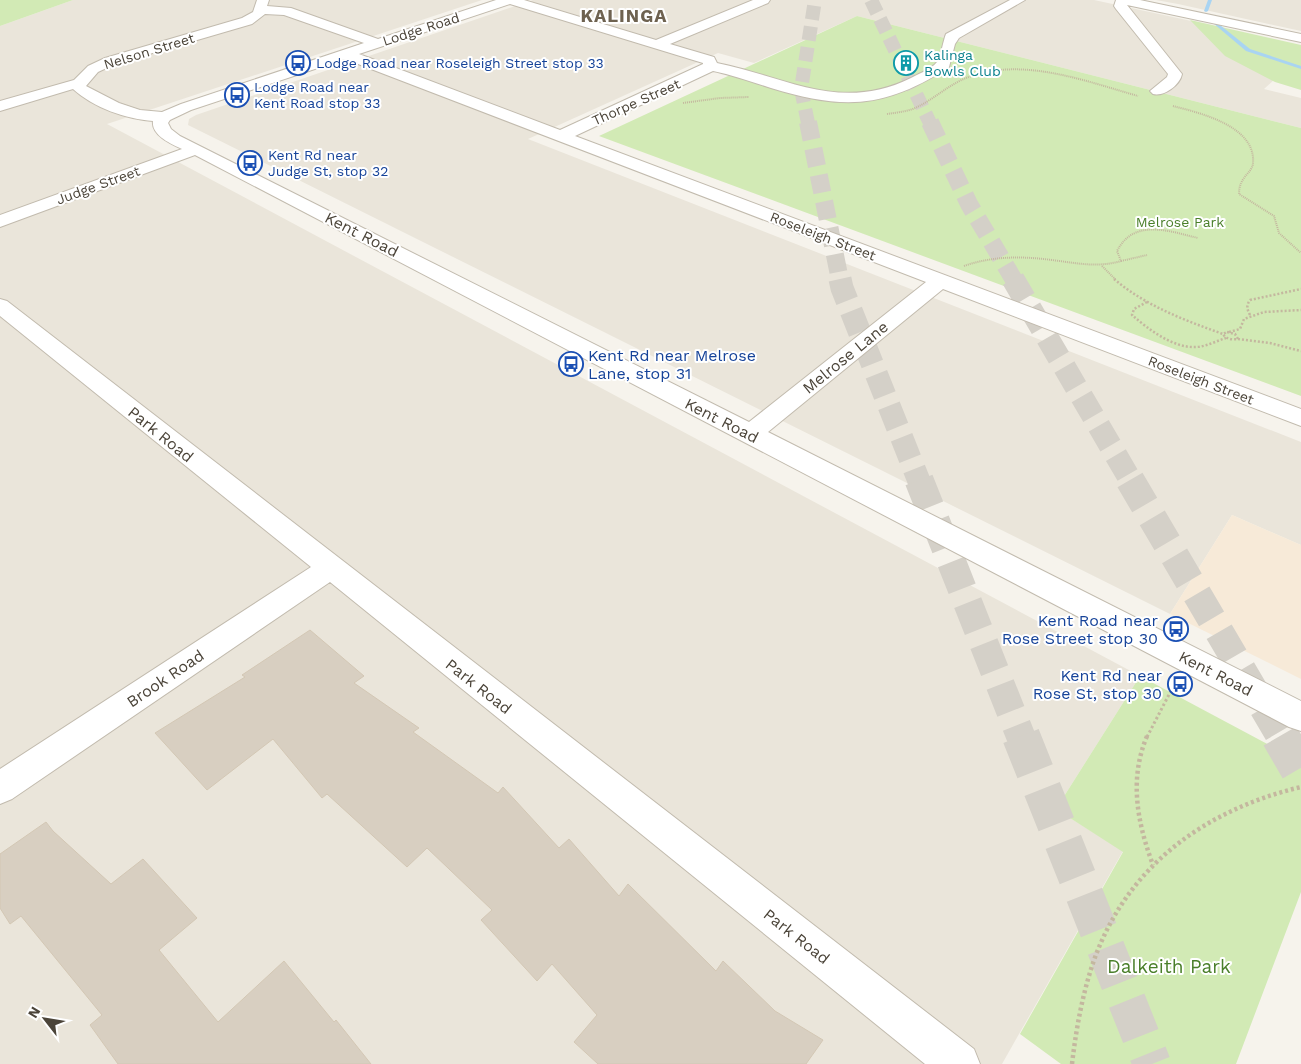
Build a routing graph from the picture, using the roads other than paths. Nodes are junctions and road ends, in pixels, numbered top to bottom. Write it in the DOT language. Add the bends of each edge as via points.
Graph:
graph roads {
  1 [pos="509,0"];
  2 [pos="764,0"];
  3 [pos="1019,0"];
  4 [pos="1122,0"];
  5 [pos="263,5"];
  6 [pos="1301,38"];
  7 [pos="377,43"];
  8 [pos="658,44"];
  9 [pos="345,54"];
  10 [pos="711,66"];
  11 [pos="79,83"];
  12 [pos="1161,97"];
  13 [pos="0,106"];
  14 [pos="164,118"];
  15 [pos="561,136"];
  16 [pos="196,149"];
  17 [pos="0,221"];
  18 [pos="940,281"];
  19 [pos="0,306"];
  20 [pos="1301,418"];
  21 [pos="750,434"];
  22 [pos="330,568"];
  23 [pos="1301,717"];
  24 [pos="0,788"];
  25 [pos="959,1064"];
  1 -- 7 [label="street, Lodge Road"];
  1 -- 8 [label="street"];
  2 -- 8 [label="street"];
  3 -- 10 [label="street" via="951,37 944,64 931,74 897,90 868,98 851,100 812,94"];
  4 -- 6 [label="street"];
  4 -- 12 [label="street" via="1122,9 1175,74"];
  5 -- 7 [label="street"];
  5 -- 11 [label="street, Nelson Street" via="260,14 247,21 101,65"];
  7 -- 9 [label="street, Lodge Road"];
  8 -- 10 [label="street" via="709,60"];
  9 -- 14 [label="street, Lodge Road" via="186,107"];
  9 -- 15 [label="street, Roseleigh Street"];
  10 -- 15 [label="street, Thorpe Street"];
  11 -- 13 [label="street, Nelson Street"];
  11 -- 14 [label="street" via="84,91 122,111"];
  14 -- 16 [label="street, Kent Road" via="160,123 166,133"];
  15 -- 18 [label="street, Roseleigh Street"];
  16 -- 17 [label="street, Judge Street"];
  16 -- 21 [label="street, Kent Road"];
  18 -- 20 [label="street, Roseleigh Street"];
  18 -- 21 [label="street, Melrose Lane"];
  19 -- 22 [label="street, Park Road"];
  21 -- 23 [label="street, Kent Road"];
  22 -- 24 [label="street, Brook Road"];
  22 -- 25 [label="street, Park Road"];
}
